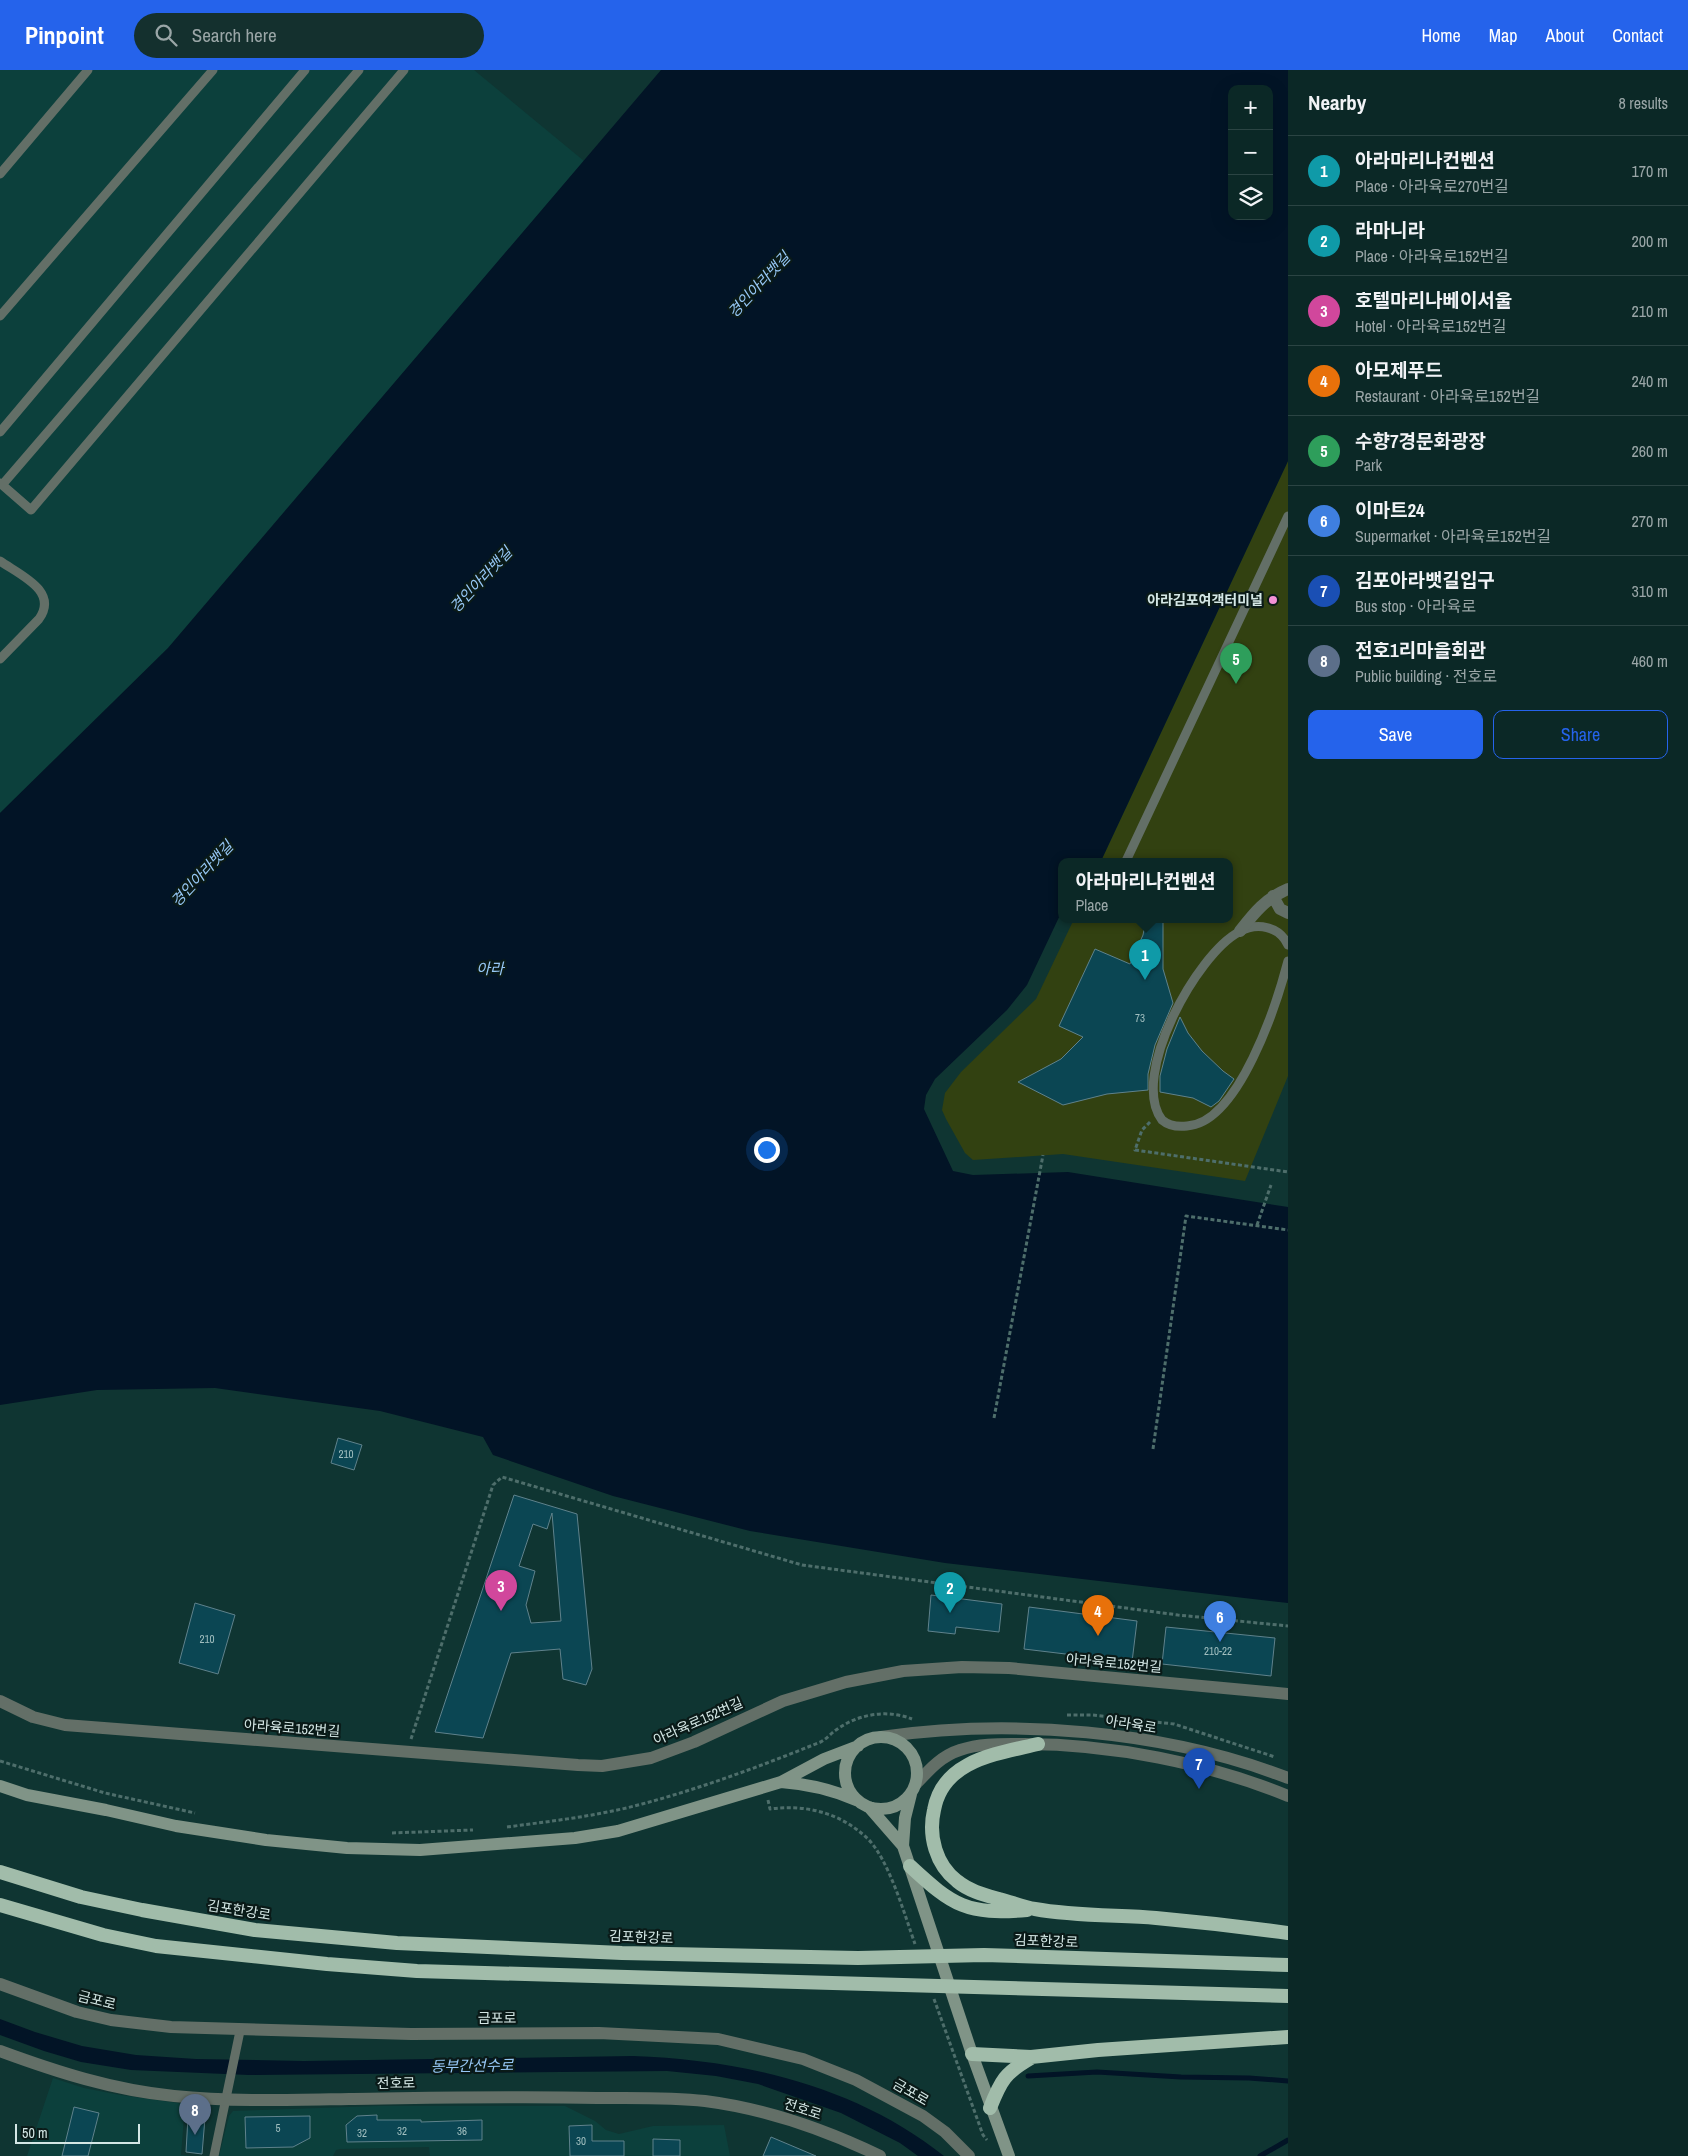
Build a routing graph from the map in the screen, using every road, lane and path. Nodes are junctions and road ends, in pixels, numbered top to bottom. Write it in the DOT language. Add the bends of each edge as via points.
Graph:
graph roads {
  1 [pos="88,70"];
  2 [pos="213,70"];
  3 [pos="305,70"];
  4 [pos="359,70"];
  5 [pos="404,70"];
  6 [pos="0,174"];
  7 [pos="0,316"];
  8 [pos="0,432"];
  9 [pos="1,484"];
  10 [pos="1288,516"];
  11 [pos="0,561"];
  12 [pos="0,659"];
  13 [pos="1127,858"];
  14 [pos="1288,889"];
  15 [pos="1273,896"];
  16 [pos="1288,913"];
  17 [pos="1240,931"];
  18 [pos="1288,945"];
  19 [pos="1288,961"];
  20 [pos="1158,1115"];
  21 [pos="1043,1154"];
  22 [pos="1288,1172"];
  23 [pos="1271,1184"];
  24 [pos="1256,1225"];
  25 [pos="1288,1230"];
  26 [pos="994,1418"];
  27 [pos="1153,1449"];
  28 [pos="1288,1626"];
  29 [pos="1288,1694"];
  30 [pos="0,1701"];
  31 [pos="881,1737"];
  32 [pos="1038,1744"];
  33 [pos="858,1746"];
  34 [pos="407,1752"];
  35 [pos="0,1761"];
  36 [pos="761,1765"];
  37 [pos="1288,1778"];
  38 [pos="781,1782"];
  39 [pos="0,1786"];
  40 [pos="913,1789"];
  41 [pos="1288,1796"];
  42 [pos="864,1804"];
  43 [pos="203,1814"];
  44 [pos="502,1828"];
  45 [pos="474,1830"];
  46 [pos="382,1833"];
  47 [pos="904,1846"];
  48 [pos="910,1866"];
  49 [pos="0,1872"];
  50 [pos="0,1905"];
  51 [pos="1035,1909"];
  52 [pos="1288,1933"];
  53 [pos="1288,1965"];
  54 [pos="0,1984"];
  55 [pos="1288,1996"];
  56 [pos="240,2031"];
  57 [pos="1288,2037"];
  58 [pos="0,2050"];
  59 [pos="972,2054"];
  60 [pos="1031,2057"];
  61 [pos="227,2096"];
  62 [pos="990,2108"];
  63 [pos="214,2156"];
  64 [pos="880,2156"];
  65 [pos="969,2156"];
  66 [pos="1009,2156"];
  1 -- 6 [label="lane"];
  2 -- 7 [label="lane"];
  3 -- 8 [label="lane"];
  4 -- 9 [label="lane"];
  5 -- 9 [label="lane" via="31,510"];
  10 -- 13 [label="lane"];
  11 -- 12 [label="lane" via="39,589 46,604 39,619"];
  14 -- 15 [label="street"];
  15 -- 16 [label="street" via="1280,908"];
  15 -- 17 [label="street" via="1260,905"];
  17 -- 18 [label="lane" via="1269,927 1282,935"];
  17 -- 20 [label="lane" via="1196,976 1165,1033 1151,1086"];
  19 -- 20 [label="lane" via="1264,1037 1226,1102 1209,1118 1191,1126 1165,1123"];
  20 -- 22 [label="path" via="1142,1130 1135,1150"];
  21 -- 26 [label="path"];
  23 -- 24 [label="path"];
  24 -- 25 [label="path"];
  24 -- 27 [label="path" via="1186,1216"];
  28 -- 34 [label="path" via="802,1565 502,1477 493,1485"];
  29 -- 34 [label="street, 아라육로152번길" via="1008,1668 931,1668 874,1676 819,1690 754,1713 674,1751 625,1763 578,1765"];
  30 -- 34 [label="street, 아라육로152번길" via="33,1717 66,1725"];
  31 -- 33 [label="main road"];
  31 -- 37 [label="street, 아라육로" via="965,1728 1061,1731 1137,1740 1222,1756"];
  31 -- 40 [label="main road" via="893,1739 911,1753 917,1774"];
  32 -- 40 [label="street" via="977,1745 946,1756 932,1766"];
  32 -- 41 [label="street" via="1089,1748 1172,1762 1236,1777"];
  32 -- 51 [label="highway" via="961,1768 946,1780 938,1794 931,1825 938,1858 958,1882 988,1896"];
  33 -- 38 [label="main road" via="824,1758"];
  33 -- 42 [label="main road" via="850,1755 846,1780 850,1791"];
  35 -- 43 [label="path" via="105,1793"];
  36 -- 44 [label="path" via="642,1804"];
  38 -- 39 [label="main road" via="618,1831 575,1838 420,1850 347,1848 266,1840 176,1826 27,1795"];
  38 -- 42 [label="main road" via="830,1789"];
  40 -- 42 [label="main road" via="893,1807 881,1809"];
  40 -- 47 [label="main road" via="905,1818"];
  42 -- 47 [label="main road"];
  45 -- 46 [label="path"];
  47 -- 48 [label="main road"];
  48 -- 51 [label="highway" via="937,1891 972,1909 1010,1912"];
  48 -- 59 [label="main road"];
  49 -- 53 [label="highway, 김포한강로" via="47,1888 142,1910 256,1930 397,1943 612,1952 858,1958 984,1955"];
  50 -- 55 [label="highway" via="103,1935 156,1946 417,1971"];
  51 -- 52 [label="highway"];
  54 -- 56 [label="street, 금포로" via="77,2012 111,2020"];
  56 -- 61 [label="lane"];
  56 -- 65 [label="street, 금포로" via="411,2034 599,2032 718,2039 803,2059 856,2080 923,2116"];
  57 -- 60 [label="highway"];
  58 -- 61 [label="street, 전호로" via="49,2069 116,2087 173,2096"];
  59 -- 60 [label="highway"];
  59 -- 62 [label="main road"];
  60 -- 62 [label="highway" via="1004,2077"];
  61 -- 63 [label="lane"];
  61 -- 64 [label="street, 전호로" via="703,2101 798,2121"];
  62 -- 66 [label="main road"];
}
